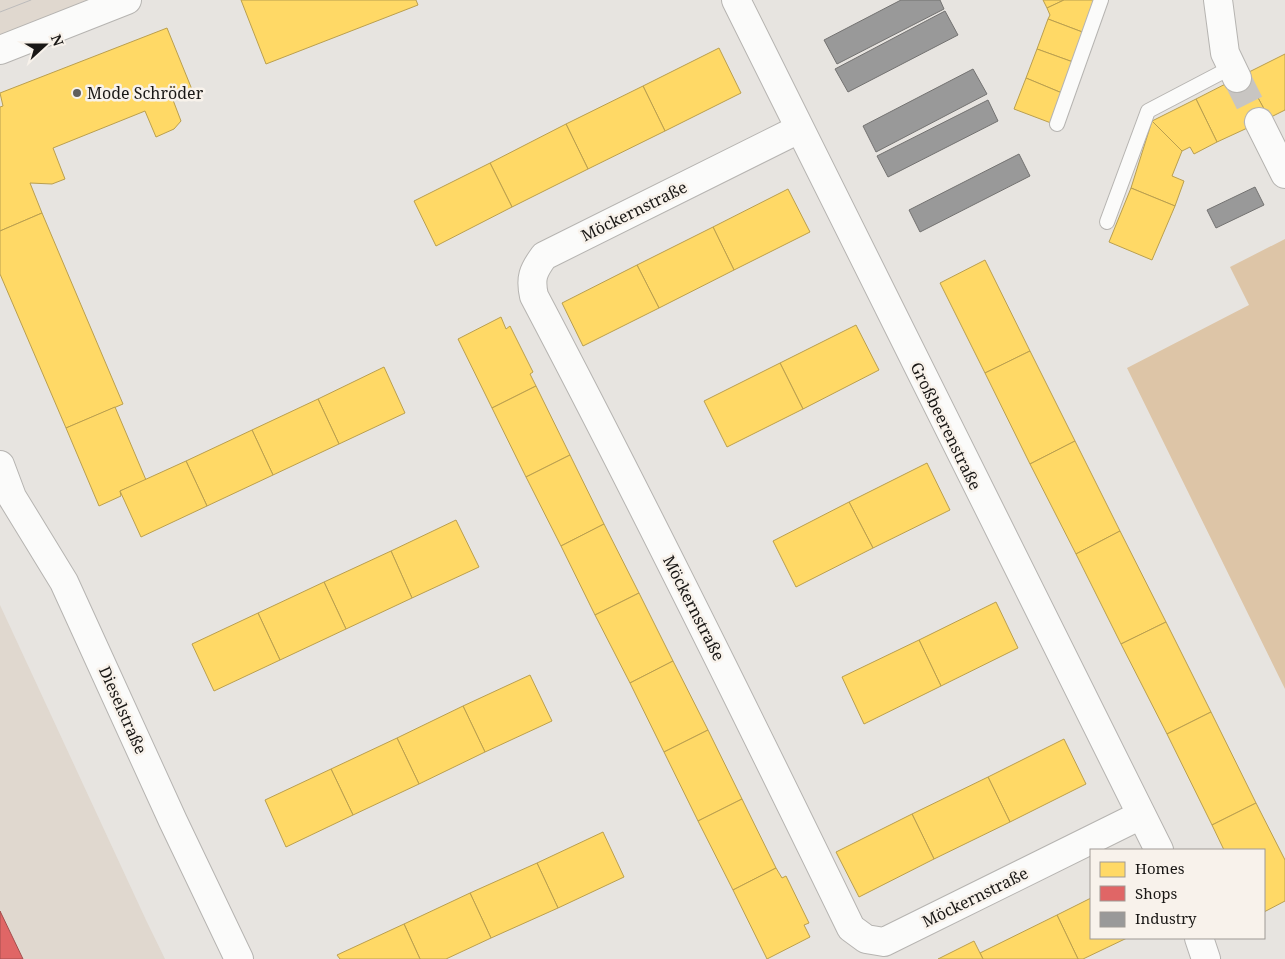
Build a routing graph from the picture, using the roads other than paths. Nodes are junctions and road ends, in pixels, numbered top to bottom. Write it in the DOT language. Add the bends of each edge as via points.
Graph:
graph roads {
  1 [pos="127,0"];
  2 [pos="736,0"];
  3 [pos="1101,0"];
  4 [pos="1218,0"];
  5 [pos="0,50"];
  6 [pos="1234,73"];
  7 [pos="1259,122"];
  8 [pos="1057,124"];
  9 [pos="799,129"];
  10 [pos="1285,174"];
  11 [pos="1107,222"];
  12 [pos="0,465"];
  13 [pos="1141,815"];
  14 [pos="1158,849"];
  15 [pos="1199,939"];
  16 [pos="239,959"];
  17 [pos="1206,959"];
  1 -- 5 [label="street"];
  2 -- 9 [label="street, Großbeerenstraße"];
  3 -- 8 [label="lane"];
  4 -- 6 [label="street" via="1225,53"];
  6 -- 11 [label="lane" via="1148,111"];
  7 -- 10 [label="street"];
  9 -- 13 [label="street, Großbeerenstraße"];
  9 -- 13 [label="street, Möckernstraße" via="544,256 535,268 531,283 534,296 754,728 851,928 866,939 884,942"];
  12 -- 16 [label="street, Dieselstraße" via="12,497 64,582"];
  13 -- 14 [label="street, Großbeerenstraße"];
  15 -- 17 [label="street"];
}
